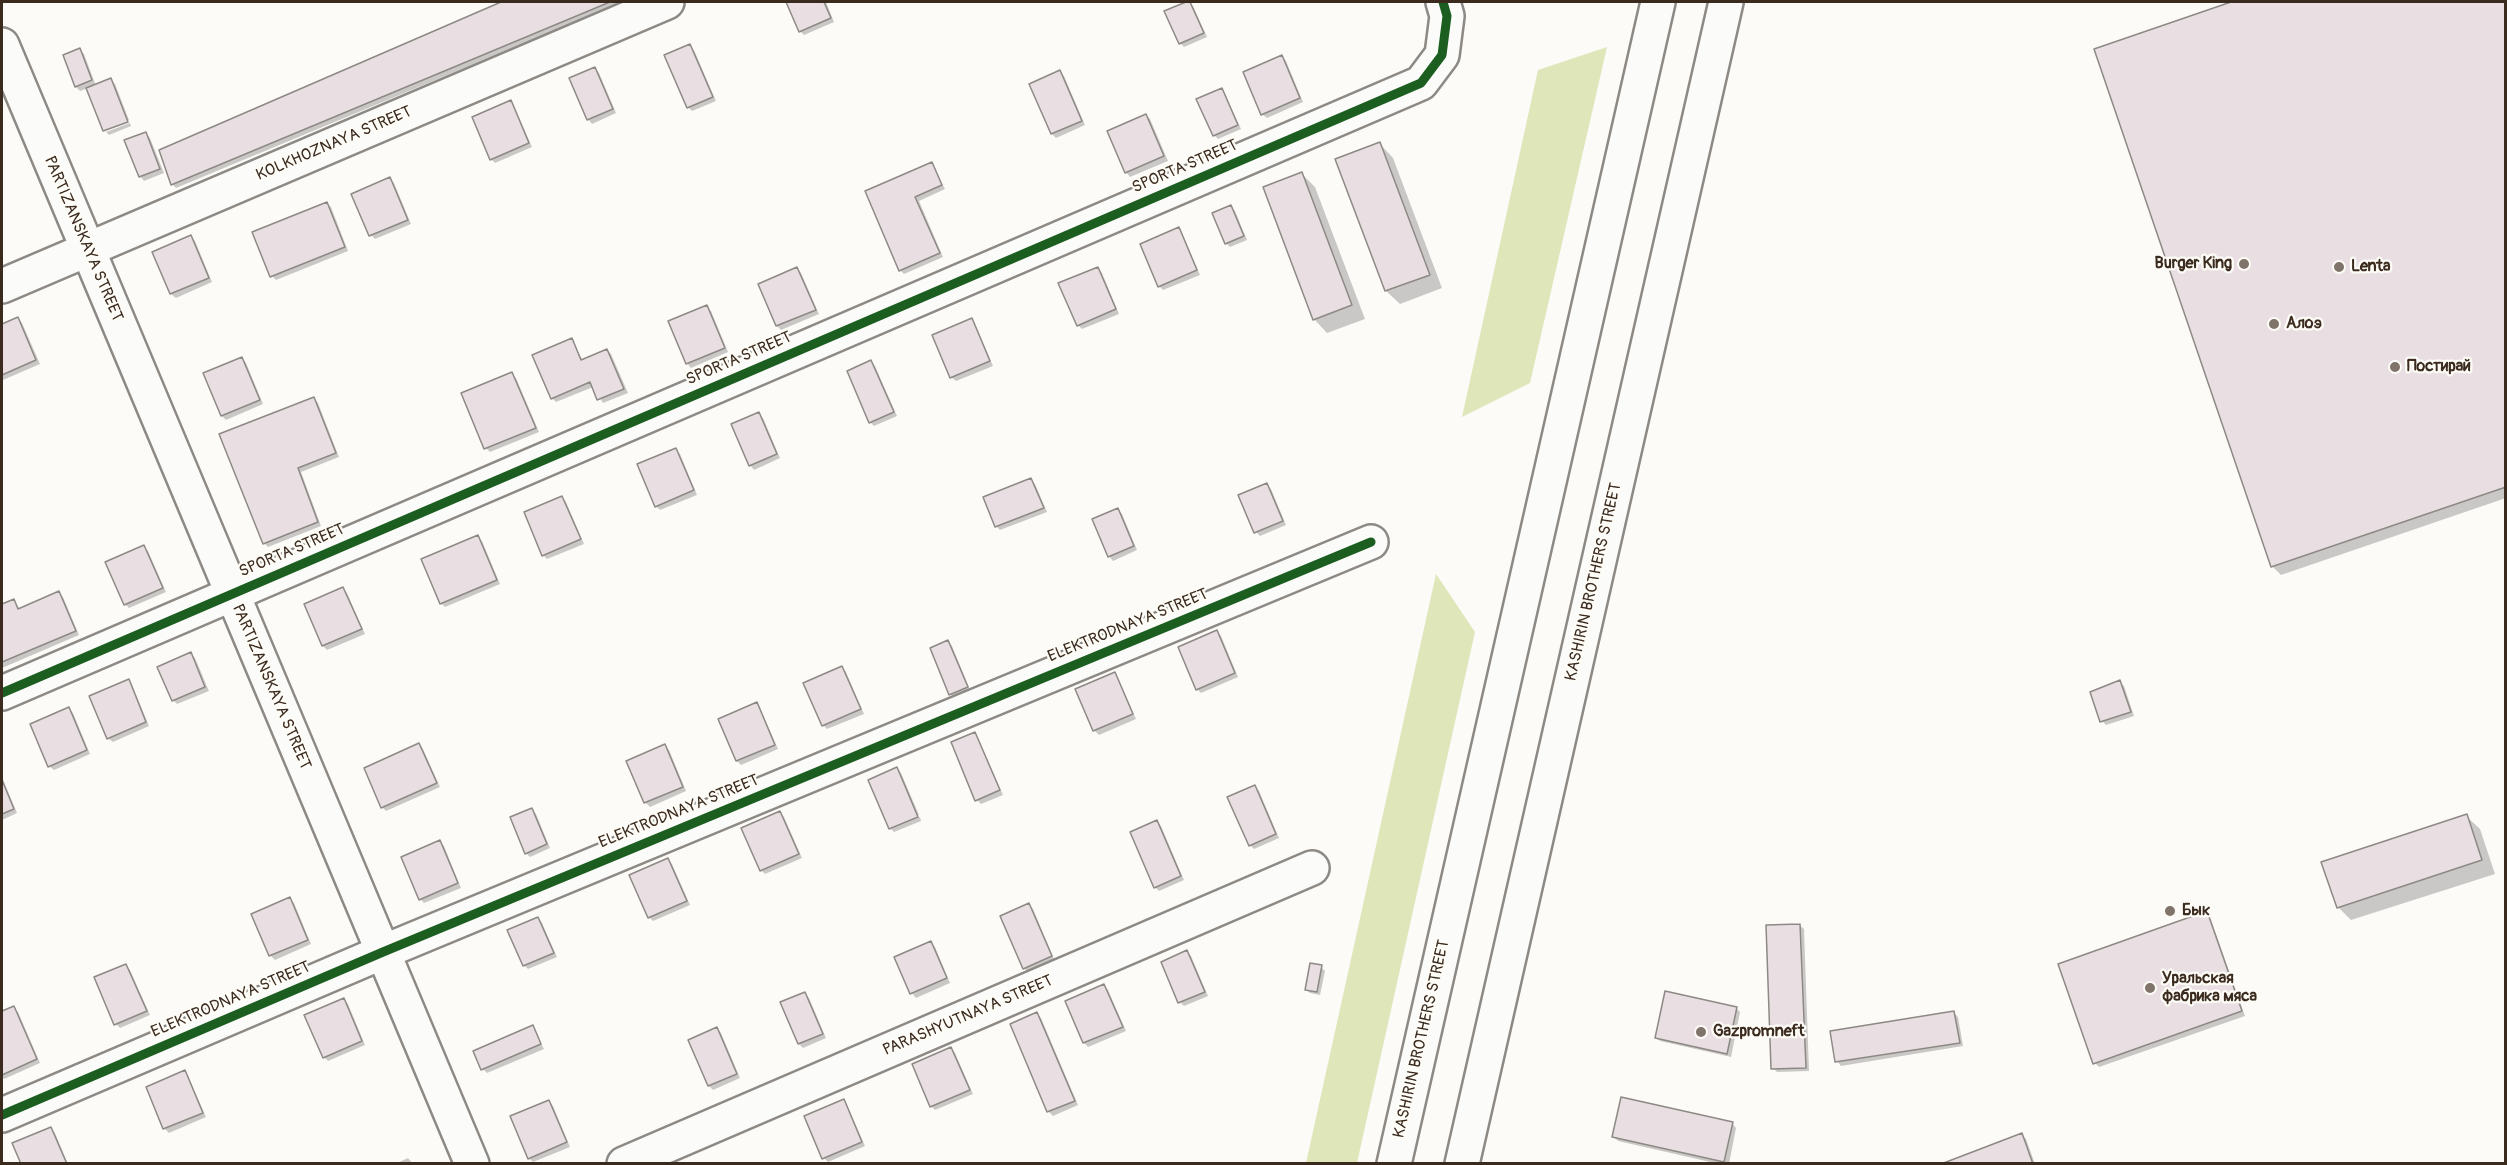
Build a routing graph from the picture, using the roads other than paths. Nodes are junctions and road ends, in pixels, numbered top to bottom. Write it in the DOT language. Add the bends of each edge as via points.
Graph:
graph roads {
  1 [pos="667,2"];
  2 [pos="1658,2"];
  3 [pos="1726,2"];
  4 [pos="1445,9"];
  5 [pos="2,45"];
  6 [pos="88,250"];
  7 [pos="2,286"];
  8 [pos="1371,542"];
  9 [pos="232,594"];
  10 [pos="2,693"];
  11 [pos="1312,868"];
  12 [pos="382,952"];
  13 [pos="2,1115"];
  14 [pos="472,1164"];
  15 [pos="624,1164"];
  16 [pos="1394,1164"];
  17 [pos="1462,1164"];
  1 -- 6 [label="street, KOLKHOZNAYA STREET"];
  2 -- 16 [label="street, KASHIRIN BROTHERS STREET"];
  3 -- 17 [label="street, KASHIRIN BROTHERS STREET"];
  4 -- 9 [label="street, SPORTA STREET" via="1442,55 1420,83"];
  5 -- 6 [label="street, PARTIZANSKAYA STREET"];
  6 -- 7 [label="street, KOLKHOZNAYA STREET"];
  6 -- 9 [label="street, PARTIZANSKAYA STREET"];
  8 -- 12 [label="street, ELEKTRODNAYA STREET"];
  9 -- 10 [label="street, SPORTA STREET"];
  9 -- 12 [label="street, PARTIZANSKAYA STREET"];
  11 -- 15 [label="street, PARASHYUTNAYA STREET"];
  12 -- 13 [label="street, ELEKTRODNAYA STREET"];
  12 -- 14 [label="street, PARTIZANSKAYA STREET"];
}
